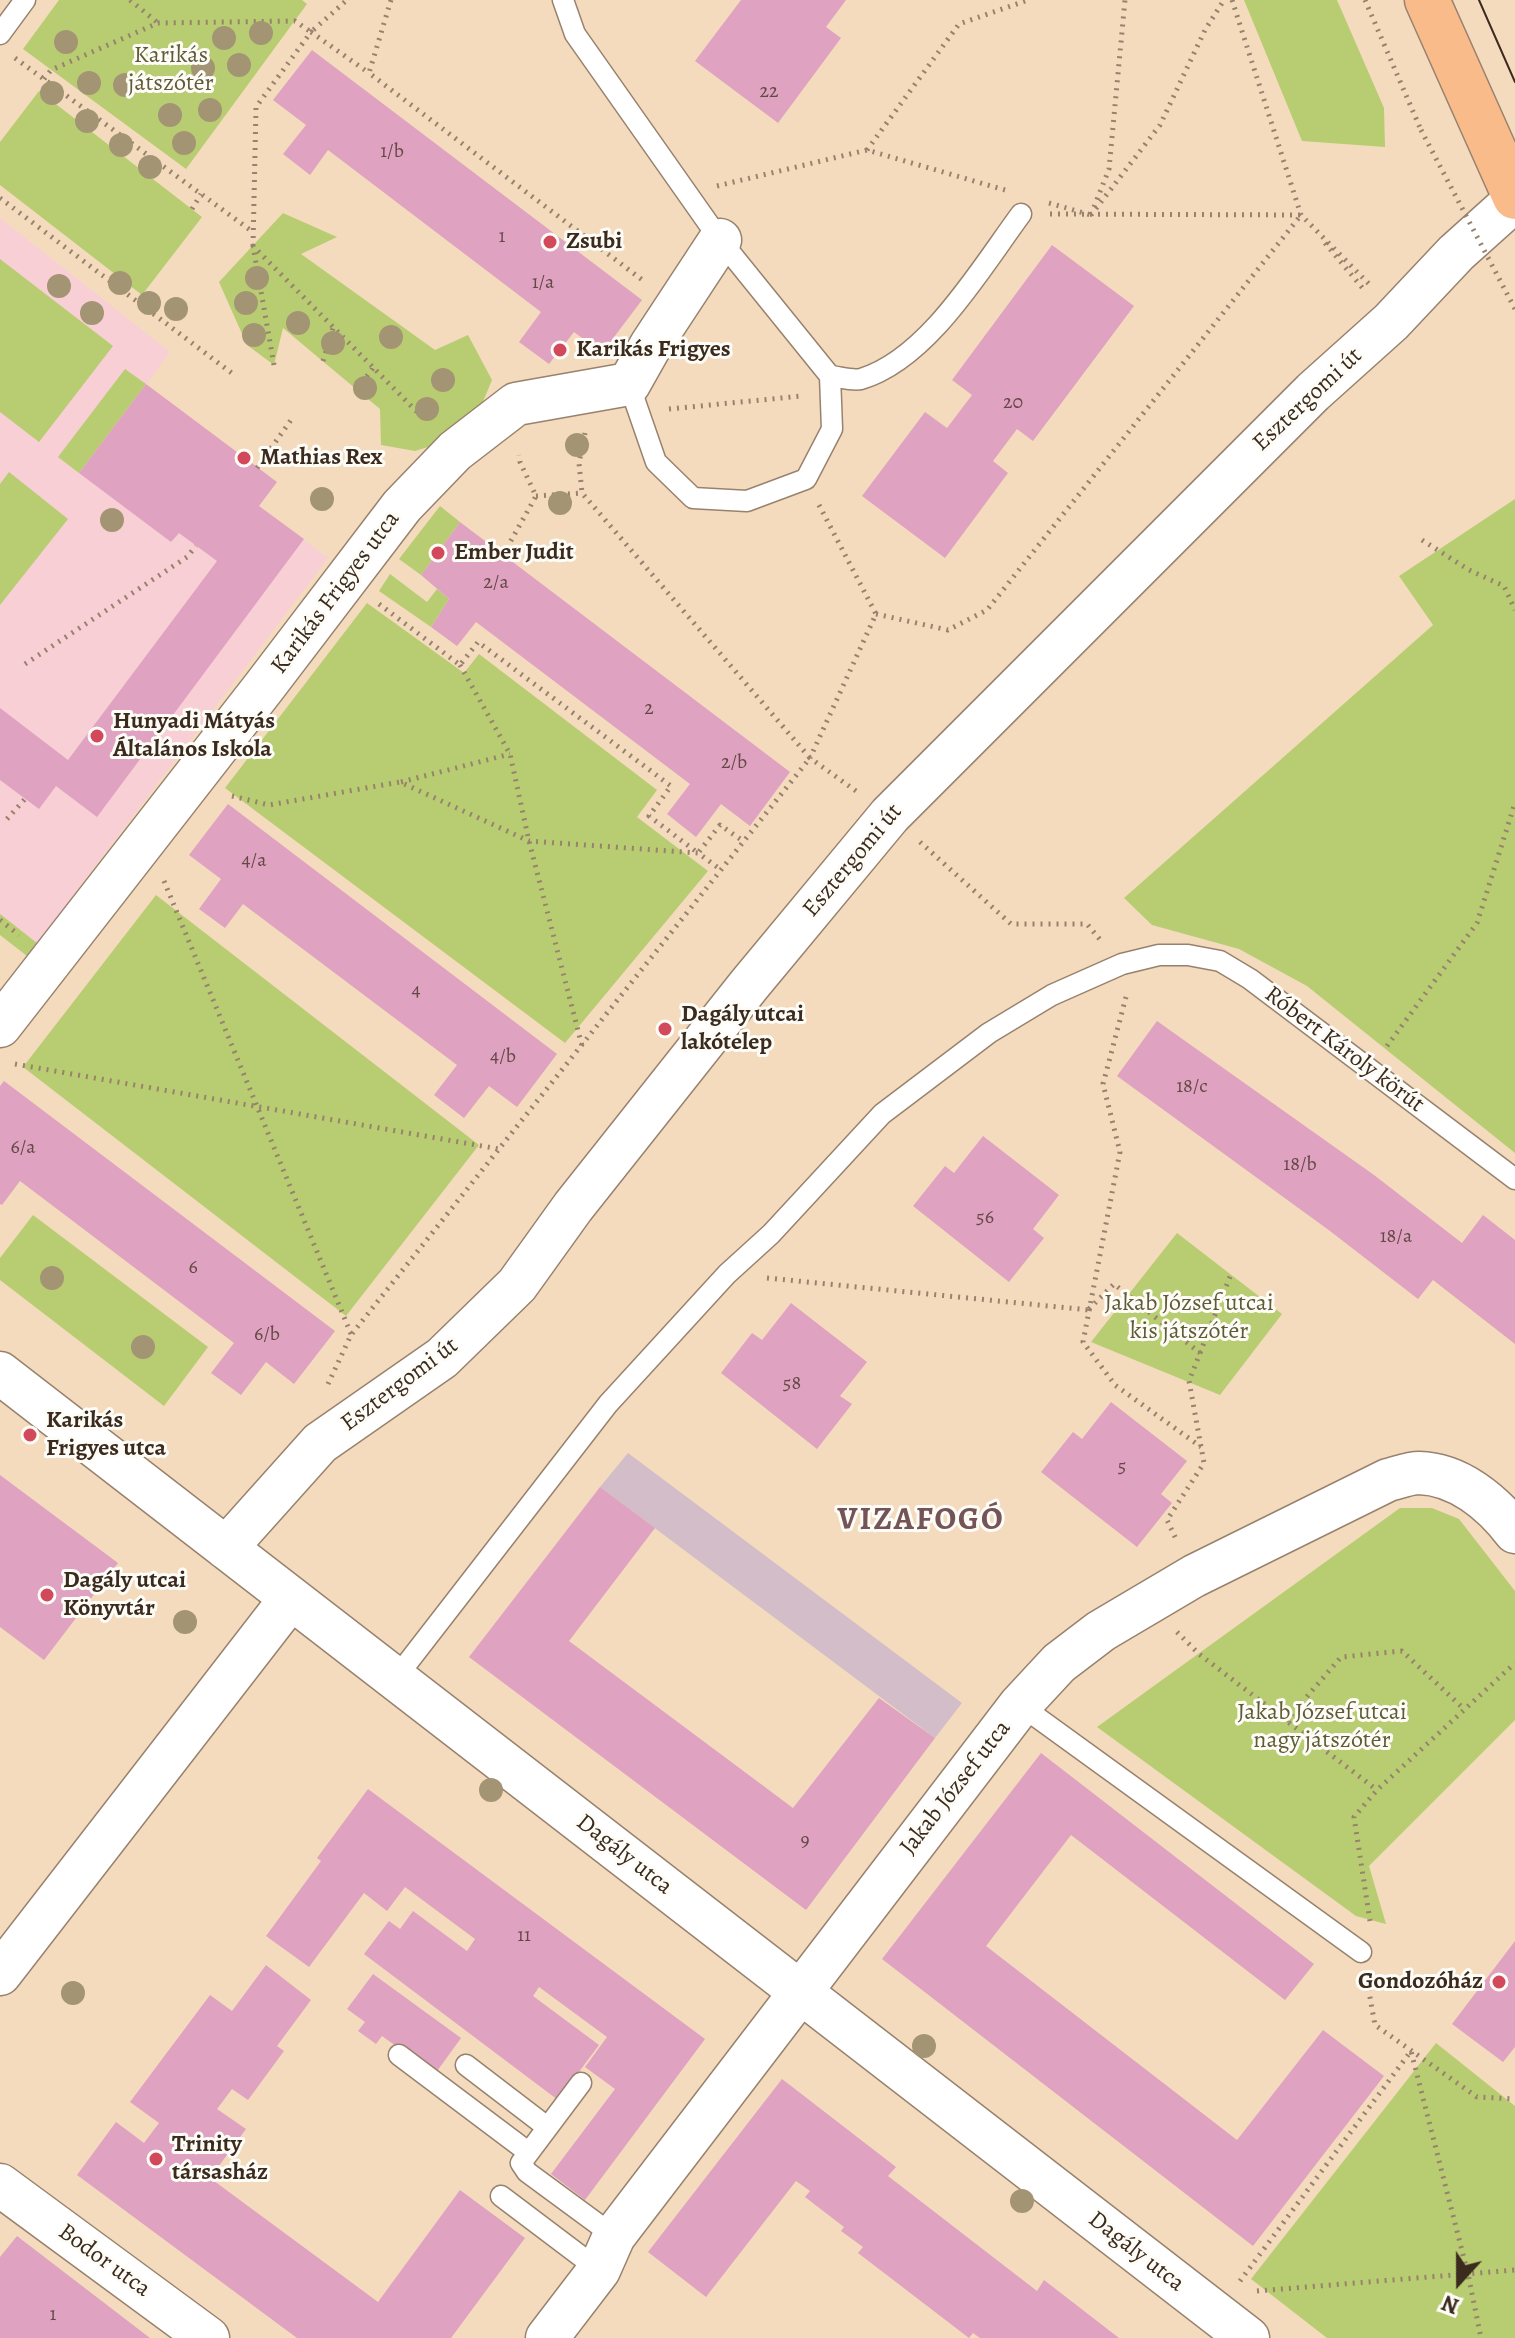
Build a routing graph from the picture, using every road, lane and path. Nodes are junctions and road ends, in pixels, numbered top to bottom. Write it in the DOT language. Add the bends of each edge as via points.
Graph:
graph roads {
  1 [pos="25,0"];
  2 [pos="130,0"];
  3 [pos="347,0"];
  4 [pos="391,0"];
  5 [pos="563,0"];
  6 [pos="1028,0"];
  7 [pos="1125,0"];
  8 [pos="1224,0"];
  9 [pos="1232,0"];
  10 [pos="1365,0"];
  11 [pos="1427,0"];
  12 [pos="158,23"];
  13 [pos="311,32"];
  14 [pos="0,34"];
  15 [pos="11,54"];
  16 [pos="369,73"];
  17 [pos="44,79"];
  18 [pos="52,85"];
  19 [pos="44,95"];
  20 [pos="867,150"];
  21 [pos="1016,193"];
  22 [pos="201,194"];
  23 [pos="0,198"];
  24 [pos="690,198"];
  25 [pos="1515,199"];
  26 [pos="1046,202"];
  27 [pos="192,209"];
  28 [pos="1021,214"];
  29 [pos="1091,215"];
  30 [pos="1301,215"];
  31 [pos="253,232"];
  32 [pos="720,240"];
  33 [pos="253,246"];
  34 [pos="678,307"];
  35 [pos="1515,309"];
  36 [pos="1395,318"];
  37 [pos="333,328"];
  38 [pos="345,340"];
  39 [pos="326,352"];
  40 [pos="323,361"];
  41 [pos="274,365"];
  42 [pos="373,368"];
  43 [pos="233,374"];
  44 [pos="830,376"];
  45 [pos="629,384"];
  46 [pos="357,389"];
  47 [pos="588,419"];
  48 [pos="291,420"];
  49 [pos="455,451"];
  50 [pos="257,468"];
  51 [pos="806,479"];
  52 [pos="582,493"];
  53 [pos="536,496"];
  54 [pos="1422,540"];
  55 [pos="196,546"];
  56 [pos="346,579"];
  57 [pos="1515,610"];
  58 [pos="876,614"];
  59 [pos="25,664"];
  60 [pos="460,665"];
  61 [pos="510,754"];
  62 [pos="810,758"];
  63 [pos="197,774"];
  64 [pos="400,782"];
  65 [pos="25,799"];
  66 [pos="1515,803"];
  67 [pos="890,815"];
  68 [pos="7,819"];
  69 [pos="146,838"];
  70 [pos="529,841"];
  71 [pos="743,841"];
  72 [pos="698,853"];
  73 [pos="721,870"];
  74 [pos="1122,964"];
  75 [pos="0,1026"];
  76 [pos="582,1046"];
  77 [pos="0,1061"];
  78 [pos="1370,1069"];
  79 [pos="257,1106"];
  80 [pos="499,1149"];
  81 [pos="1515,1179"];
  82 [pos="727,1274"];
  83 [pos="1231,1274"];
  84 [pos="1089,1310"];
  85 [pos="351,1335"];
  86 [pos="1200,1353"];
  87 [pos="0,1373"];
  88 [pos="323,1395"];
  89 [pos="1201,1447"];
  90 [pos="1515,1532"];
  91 [pos="226,1548"];
  92 [pos="1194,1576"];
  93 [pos="291,1598"];
  94 [pos="1149,1604"];
  95 [pos="1515,1663"];
  96 [pos="395,1679"];
  97 [pos="1020,1705"];
  98 [pos="1464,1709"];
  99 [pos="1286,1721"];
  100 [pos="1377,1790"];
  101 [pos="1361,1952"];
  102 [pos="0,1974"];
  103 [pos="799,1991"];
  104 [pos="1411,2051"];
  105 [pos="399,2055"];
  106 [pos="466,2065"];
  107 [pos="581,2083"];
  108 [pos="1515,2099"];
  109 [pos="547,2127"];
  110 [pos="528,2152"];
  111 [pos="0,2185"];
  112 [pos="501,2196"];
  113 [pos="606,2253"];
  114 [pos="1515,2270"];
  115 [pos="1468,2274"];
  116 [pos="1232,2315"];
  117 [pos="208,2338"];
  118 [pos="547,2338"];
  119 [pos="1481,2338"];
  1 -- 14 [label="lane"];
  2 -- 12 [label="path"];
  3 -- 13 [label="path"];
  4 -- 16 [label="path"];
  5 -- 24 [label="lane" via="575,34"];
  6 -- 20 [label="path" via="959,24"];
  7 -- 29 [label="path" via="1109,169"];
  8 -- 29 [label="path" via="1160,125"];
  9 -- 30 [label="path"];
  10 -- 35 [label="path, bridge" via="1421,130"];
  11 -- 25 [label="main road"];
  12 -- 13 [label="path" via="295,21"];
  12 -- 17 [label="path" via="51,70"];
  13 -- 16 [label="path"];
  13 -- 31 [label="path" via="256,107"];
  15 -- 17 [label="path"];
  16 -- 34 [label="path"];
  17 -- 18 [label="path"];
  18 -- 19 [label="path"];
  18 -- 22 [label="path"];
  20 -- 21 [label="path"];
  20 -- 24 [label="path" via="707,188"];
  22 -- 27 [label="path"];
  22 -- 31 [label="path"];
  23 -- 43 [label="path"];
  24 -- 32 [label="lane"];
  25 -- 36 [label="street, Esztergomi út"];
  26 -- 29 [label="path"];
  28 -- 29 [label="path"];
  28 -- 44 [label="lane" via="935,329 892,365 857,380"];
  29 -- 30 [label="path"];
  30 -- 36 [label="path"];
  30 -- 36 [label="path"];
  30 -- 58 [label="path" via="987,610 948,630"];
  31 -- 33 [label="path"];
  32 -- 34 [label="street"];
  32 -- 44 [label="lane"];
  33 -- 37 [label="path"];
  33 -- 41 [label="path"];
  34 -- 45 [label="street"];
  36 -- 67 [label="street, Esztergomi út" via="1313,392"];
  37 -- 38 [label="path"];
  37 -- 39 [label="path"];
  38 -- 39 [label="path"];
  38 -- 42 [label="path"];
  39 -- 40 [label="path"];
  42 -- 46 [label="path"];
  42 -- 49 [label="path"];
  44 -- 51 [label="lane" via="832,429"];
  45 -- 49 [label="street, Karikás Frigyes utca" via="516,404"];
  45 -- 51 [label="lane" via="656,462 693,498 747,501"];
  47 -- 52 [label="path" via="579,463"];
  48 -- 50 [label="path"];
  49 -- 56 [label="street, Karikás Frigyes utca" via="402,506"];
  51 -- 58 [label="path"];
  52 -- 53 [label="path"];
  52 -- 62 [label="path"];
  54 -- 57 [label="path" via="1504,586"];
  55 -- 59 [label="path"];
  56 -- 60 [label="path"];
  56 -- 63 [label="street, Karikás Frigyes utca"];
  58 -- 62 [label="path"];
  60 -- 61 [label="path"];
  60 -- 72 [label="path" via="478,642 671,786 649,816"];
  61 -- 64 [label="path"];
  61 -- 70 [label="path"];
  62 -- 67 [label="path"];
  62 -- 71 [label="path"];
  63 -- 64 [label="path" via="223,794 269,805"];
  63 -- 69 [label="street, Karikás Frigyes utca"];
  64 -- 70 [label="path"];
  65 -- 68 [label="path"];
  66 -- 78 [label="path" via="1477,923"];
  67 -- 74 [label="path" via="1011,924 1087,924"];
  67 -- 91 [label="street, Esztergomi út" via="710,1034 517,1285 442,1358 320,1443"];
  69 -- 75 [label="street, Karikás Frigyes utca"];
  69 -- 79 [label="path"];
  70 -- 72 [label="path"];
  70 -- 76 [label="path"];
  71 -- 72 [label="path" via="720,825"];
  71 -- 73 [label="path"];
  72 -- 73 [label="path"];
  73 -- 76 [label="path"];
  74 -- 78 [label="lane, Róbert Károly körút" via="1159,955 1220,961"];
  74 -- 82 [label="lane" via="1052,995 989,1033 882,1114"];
  74 -- 84 [label="path" via="1126,1001 1103,1084 1120,1152"];
  76 -- 80 [label="path"];
  77 -- 79 [label="path"];
  78 -- 81 [label="lane, Róbert Károly körút"];
  79 -- 80 [label="path"];
  79 -- 85 [label="path"];
  80 -- 85 [label="path"];
  82 -- 84 [label="path"];
  82 -- 96 [label="lane" via="608,1404"];
  83 -- 86 [label="path"];
  84 -- 86 [label="path" via="1114,1284"];
  84 -- 89 [label="path" via="1083,1342 1115,1385"];
  85 -- 88 [label="path"];
  86 -- 89 [label="path" via="1189,1381"];
  87 -- 91 [label="street, Dagály utca"];
  89 -- 92 [label="path" via="1204,1463 1167,1520"];
  90 -- 92 [label="street, Jakab József utca" via="1472,1489 1418,1473 1388,1480"];
  91 -- 93 [label="street, Dagály utca"];
  92 -- 94 [label="street, Jakab József utca"];
  93 -- 96 [label="street, Dagály utca"];
  93 -- 102 [label="street"];
  94 -- 97 [label="street, Jakab József utca" via="1059,1663"];
  94 -- 99 [label="path" via="1199,1654"];
  95 -- 98 [label="path"];
  96 -- 103 [label="street, Dagály utca"];
  97 -- 101 [label="lane"];
  97 -- 103 [label="street, Jakab József utca"];
  98 -- 99 [label="path" via="1402,1651 1341,1657"];
  98 -- 100 [label="path"];
  99 -- 100 [label="path"];
  100 -- 101 [label="path" via="1354,1817 1370,1920"];
  101 -- 104 [label="path" via="1375,2025"];
  103 -- 113 [label="street, Jakab József utca"];
  103 -- 116 [label="street, Dagály utca"];
  104 -- 108 [label="path" via="1477,2097"];
  104 -- 115 [label="path"];
  104 -- 116 [label="path"];
  105 -- 110 [label="lane"];
  106 -- 109 [label="lane"];
  107 -- 109 [label="lane"];
  109 -- 110 [label="lane"];
  110 -- 113 [label="lane" via="521,2163 527,2172"];
  111 -- 117 [label="street, Bodor utca"];
  112 -- 113 [label="lane"];
  113 -- 118 [label="street, Jakab József utca"];
  114 -- 115 [label="path"];
  115 -- 116 [label="path"];
  115 -- 119 [label="path"];
}
